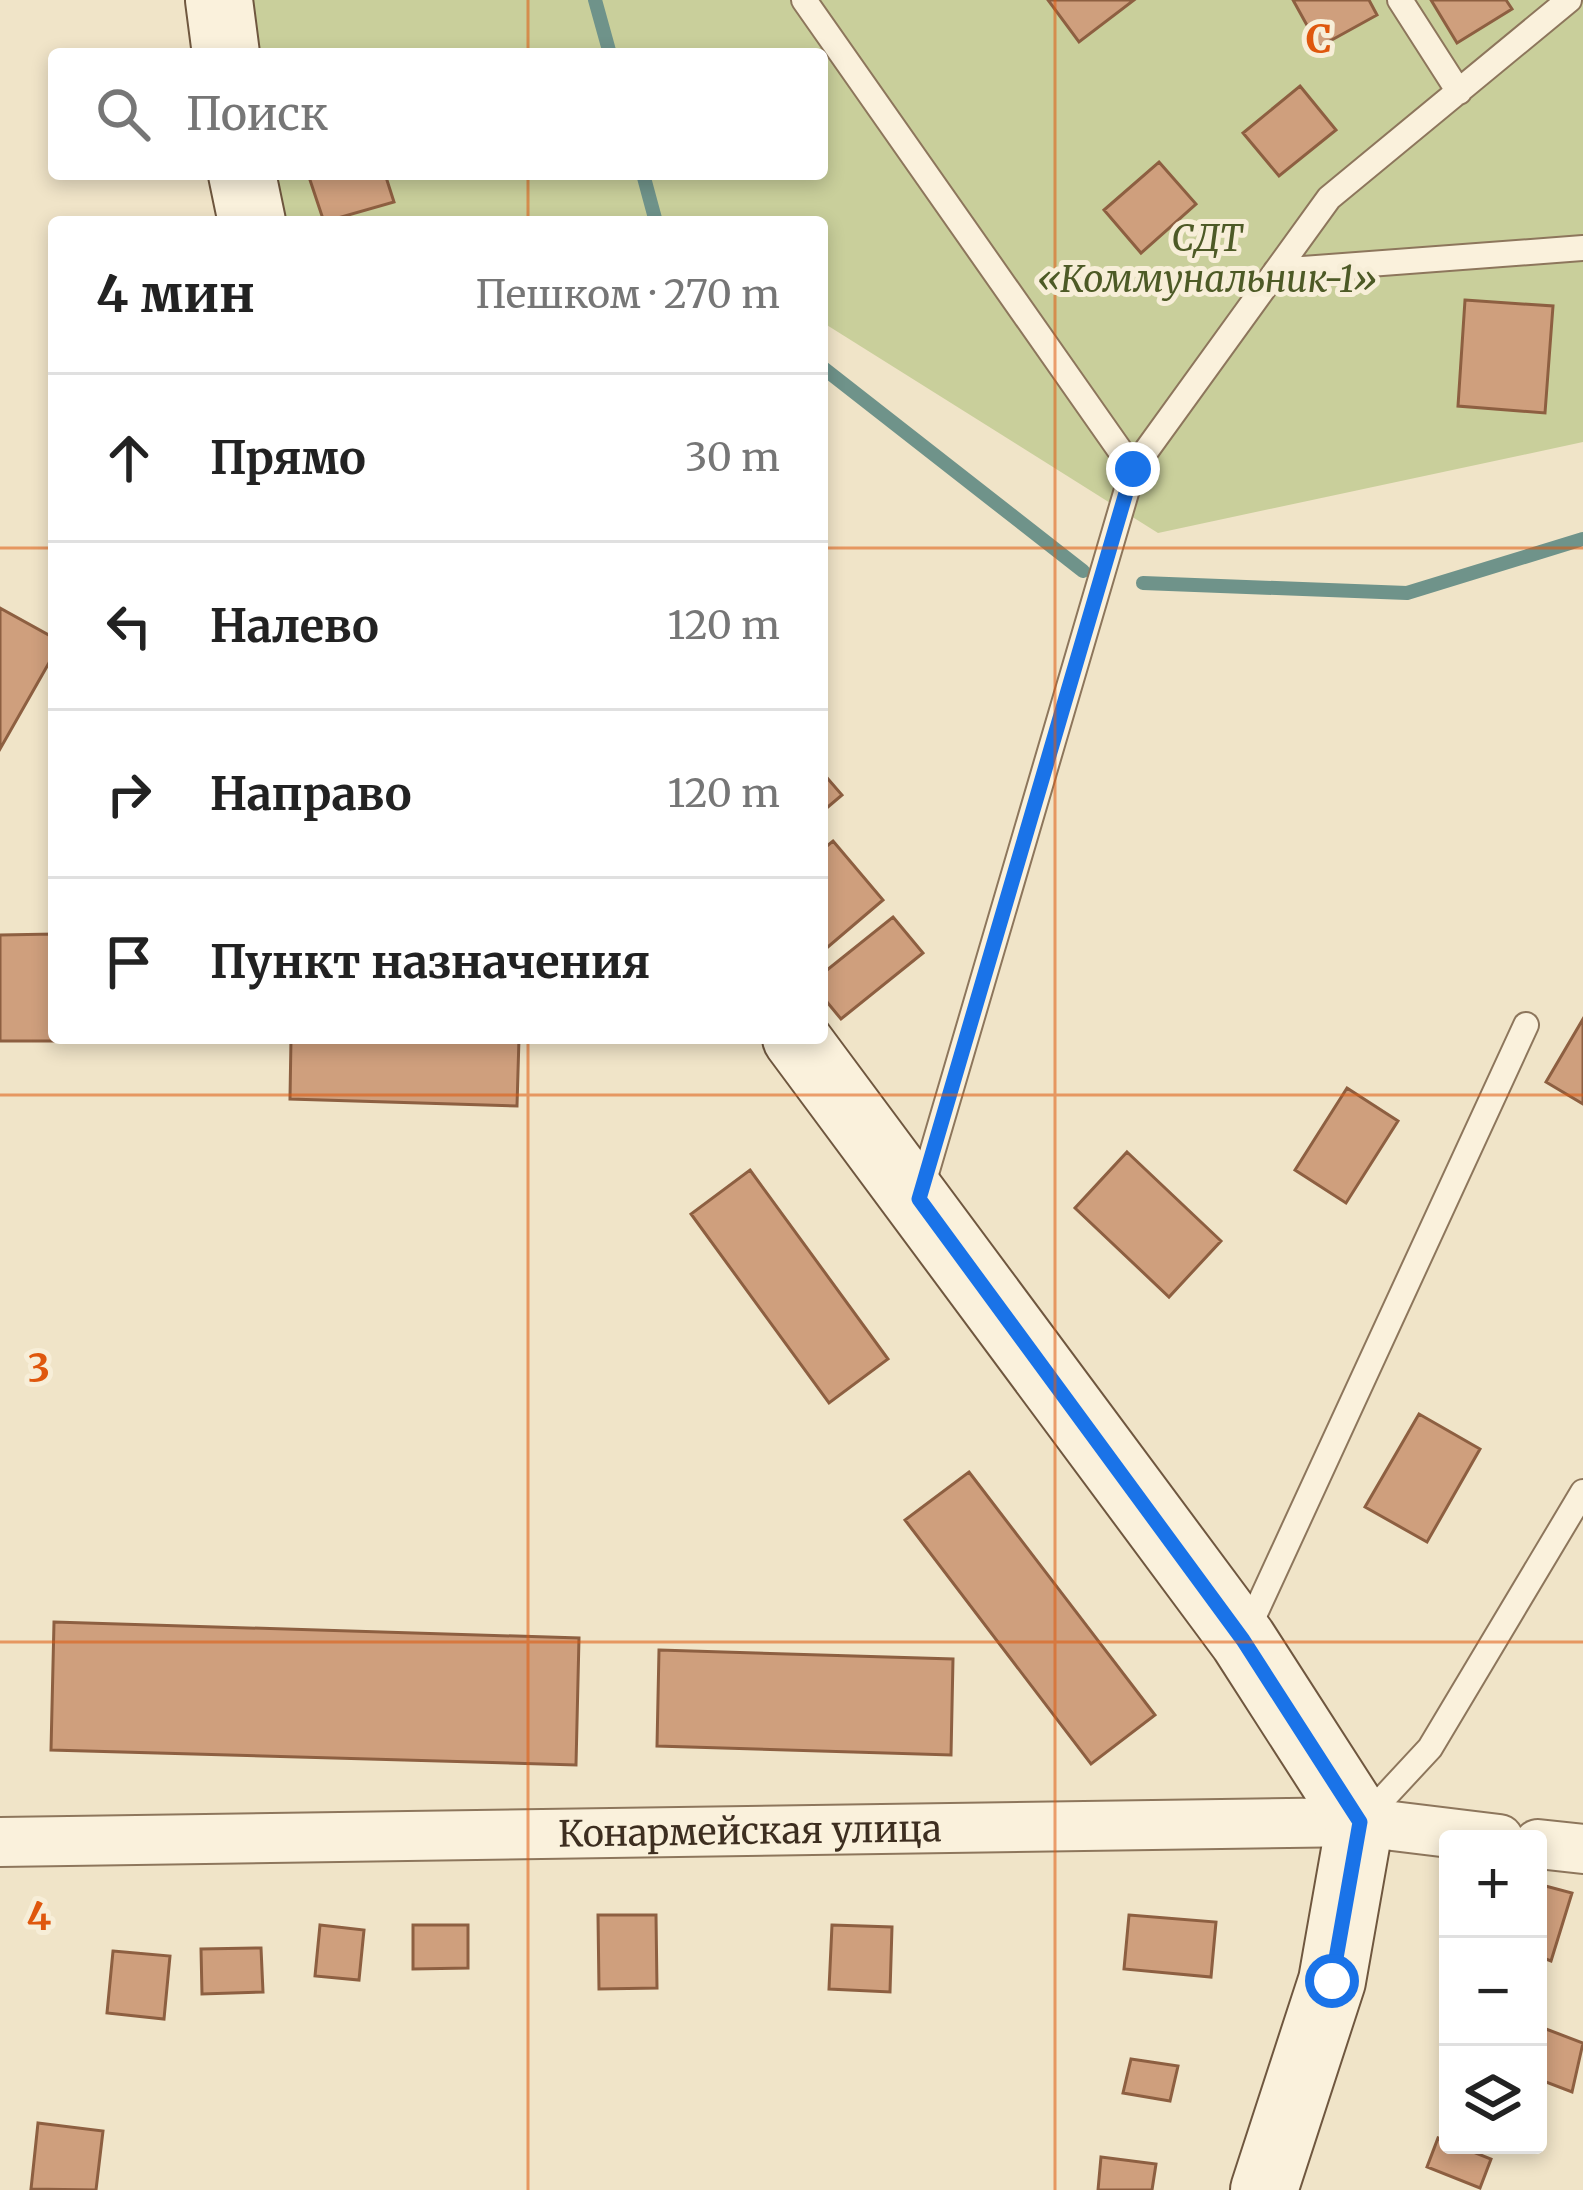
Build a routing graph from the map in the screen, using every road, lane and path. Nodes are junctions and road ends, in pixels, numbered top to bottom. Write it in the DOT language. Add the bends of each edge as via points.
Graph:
graph roads {
  1 [pos="219,0"];
  2 [pos="804,0"];
  3 [pos="1400,0"];
  4 [pos="1570,0"];
  5 [pos="225,48"];
  6 [pos="1459,92"];
  7 [pos="243,180"];
  8 [pos="251,216"];
  9 [pos="1583,248"];
  10 [pos="1276,272"];
  11 [pos="1133,469"];
  12 [pos="1526,1025"];
  13 [pos="801,1044"];
  14 [pos="919,1199"];
  15 [pos="1583,1492"];
  16 [pos="1243,1640"];
  17 [pos="1360,1822"];
  18 [pos="1439,1832"];
  19 [pos="0,1841"];
  20 [pos="1547,1845"];
  21 [pos="1583,1849"];
  22 [pos="1264,2190"];
  1 -- 5 [label="street"];
  2 -- 11 [label="lane"];
  3 -- 6 [label="lane"];
  4 -- 6 [label="lane"];
  6 -- 10 [label="lane" via="1329,197"];
  7 -- 8 [label="street"];
  9 -- 10 [label="lane"];
  10 -- 11 [label="lane"];
  11 -- 14 [label="lane"];
  12 -- 16 [label="lane"];
  13 -- 14 [label="street"];
  14 -- 16 [label="street"];
  15 -- 17 [label="lane" via="1430,1748"];
  16 -- 17 [label="street"];
  17 -- 18 [label="street, Конармейская улица"];
  17 -- 19 [label="street, Конармейская улица"];
  17 -- 22 [label="street" via="1332,1981"];
  20 -- 21 [label="street"];
}
